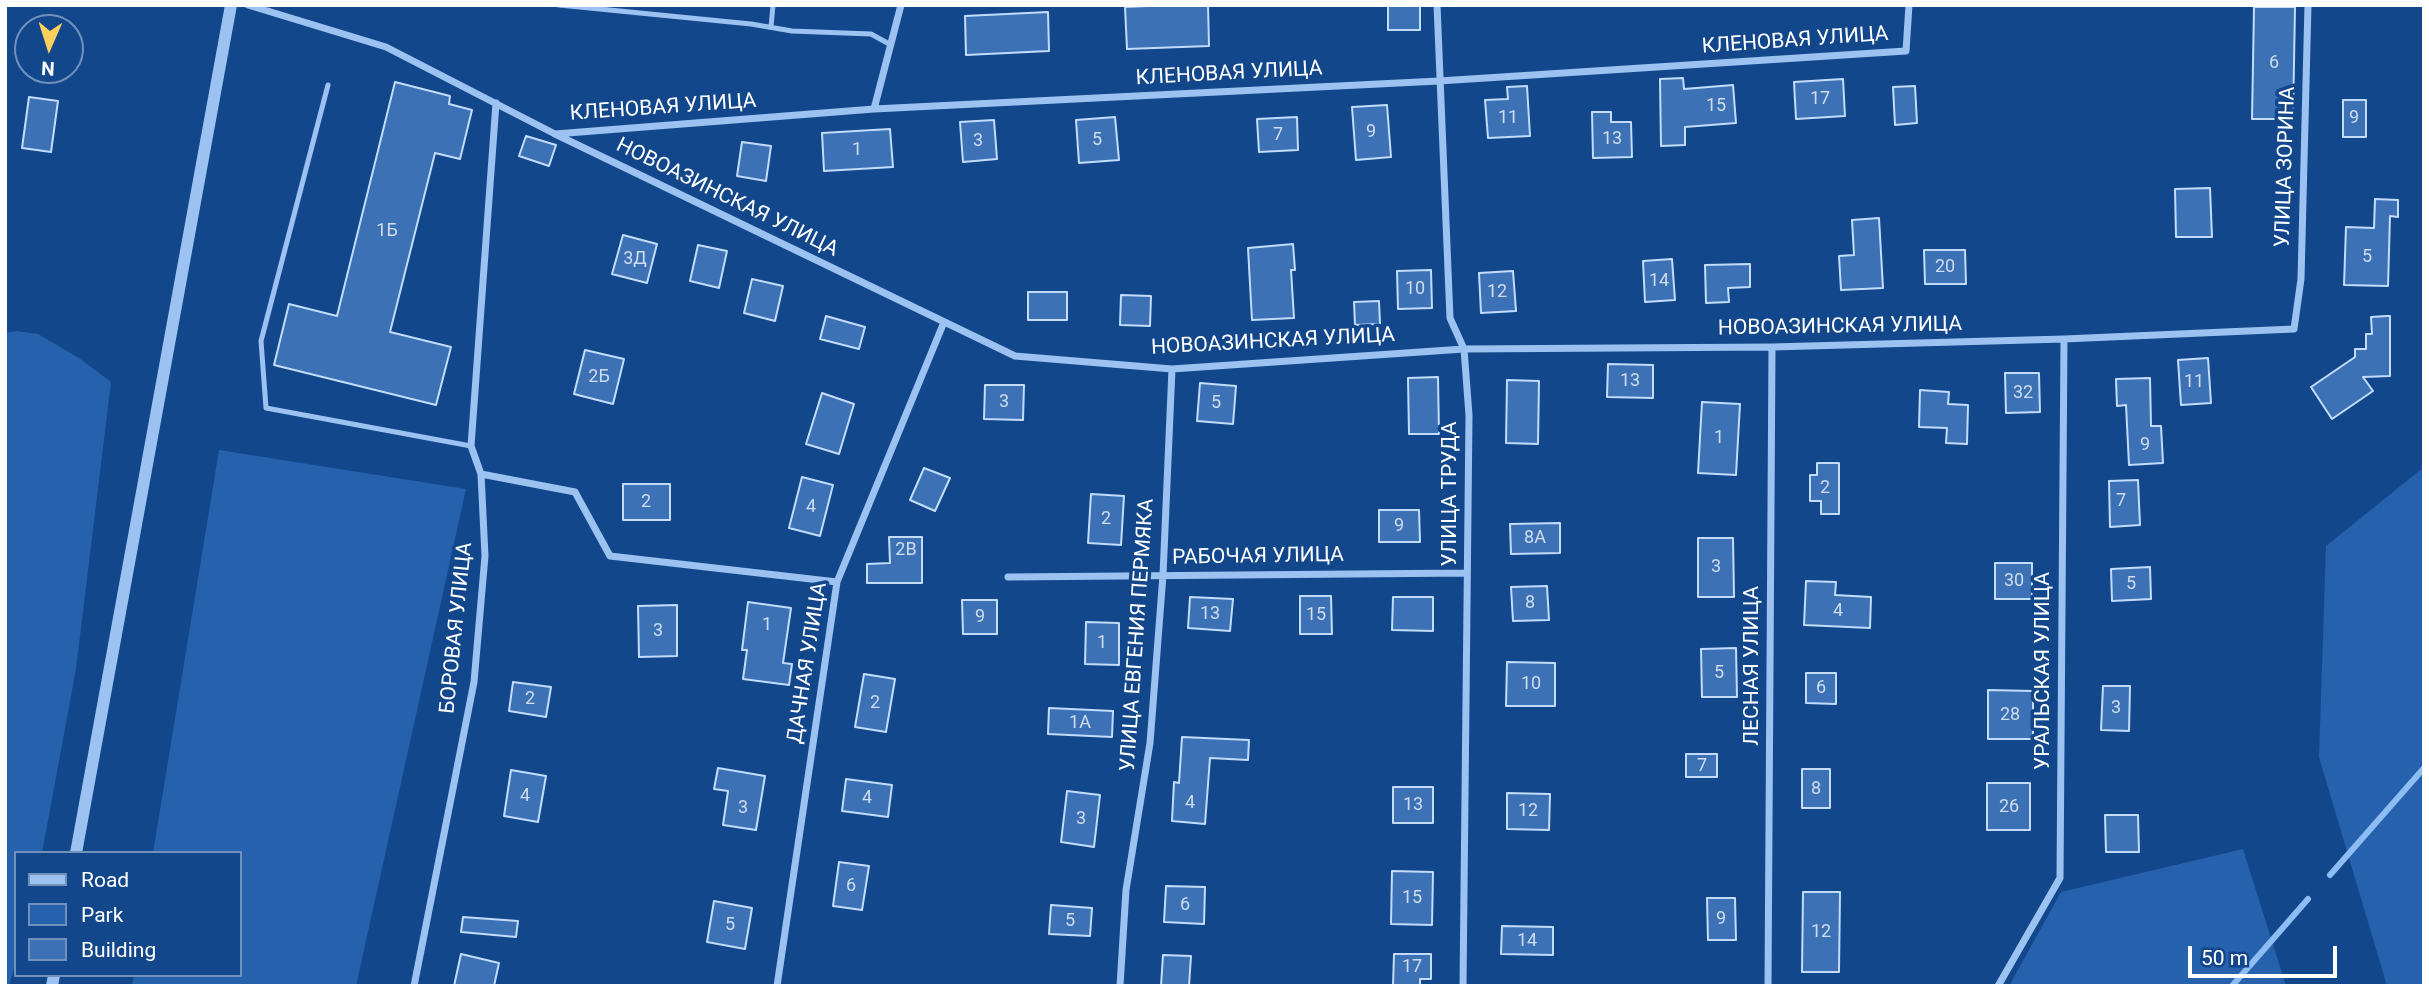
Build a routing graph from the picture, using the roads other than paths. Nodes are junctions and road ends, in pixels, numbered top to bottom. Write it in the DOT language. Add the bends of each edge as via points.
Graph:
graph roads {
  1 [pos="231,5"];
  2 [pos="248,5"];
  3 [pos="559,5"];
  4 [pos="773,5"];
  5 [pos="901,5"];
  6 [pos="1437,5"];
  7 [pos="1909,5"];
  8 [pos="2308,5"];
  9 [pos="771,27"];
  10 [pos="891,45"];
  11 [pos="1439,81"];
  12 [pos="328,85"];
  13 [pos="496,103"];
  14 [pos="874,109"];
  15 [pos="555,134"];
  16 [pos="944,322"];
  17 [pos="2294,329"];
  18 [pos="2064,339"];
  19 [pos="1772,347"];
  20 [pos="1464,349"];
  21 [pos="1172,369"];
  22 [pos="471,446"];
  23 [pos="481,474"];
  24 [pos="1468,573"];
  25 [pos="1163,575"];
  26 [pos="1008,577"];
  27 [pos="837,582"];
  28 [pos="76,851"];
  29 [pos="414,986"];
  30 [pos="777,986"];
  31 [pos="1120,986"];
  32 [pos="1463,986"];
  33 [pos="1769,986"];
  34 [pos="1998,986"];
  1 -- 28 [label="street"];
  2 -- 13 [label="street, НОВОАЗИНСКАЯ УЛИЦА" via="386,47"];
  3 -- 9 [label="lane"];
  4 -- 9 [label="lane"];
  5 -- 10 [label="street"];
  6 -- 11 [label="street, УЛИЦА ТРУДА"];
  7 -- 11 [label="street, КЛЕНОВАЯ УЛИЦА" via="1906,51"];
  8 -- 17 [label="street, УЛИЦА ЗОРИНА" via="2301,279"];
  9 -- 10 [label="lane" via="820,34 871,34"];
  10 -- 14 [label="street"];
  11 -- 14 [label="street, КЛЕНОВАЯ УЛИЦА"];
  11 -- 20 [label="street, УЛИЦА ТРУДА" via="1450,318"];
  12 -- 22 [label="lane" via="261,341 265,408"];
  13 -- 15 [label="street, НОВОАЗИНСКАЯ УЛИЦА"];
  13 -- 22 [label="street, БОРОВАЯ УЛИЦА"];
  14 -- 15 [label="street, КЛЕНОВАЯ УЛИЦА"];
  15 -- 16 [label="street, НОВОАЗИНСКАЯ УЛИЦА"];
  16 -- 21 [label="street, НОВОАЗИНСКАЯ УЛИЦА" via="1016,356"];
  16 -- 27 [label="street, ДАЧНАЯ УЛИЦА"];
  17 -- 18 [label="street, НОВОАЗИНСКАЯ УЛИЦА"];
  18 -- 19 [label="street, НОВОАЗИНСКАЯ УЛИЦА"];
  18 -- 34 [label="street, УРАЛЬСКАЯ УЛИЦА" via="2060,878"];
  19 -- 20 [label="street, НОВОАЗИНСКАЯ УЛИЦА"];
  19 -- 33 [label="street, ЛЕСНАЯ УЛИЦА"];
  20 -- 21 [label="street, НОВОАЗИНСКАЯ УЛИЦА"];
  20 -- 24 [label="street, УЛИЦА ТРУДА" via="1469,415"];
  21 -- 25 [label="street, УЛИЦА ЕВГЕНИЯ ПЕРМЯКА"];
  22 -- 23 [label="street, БОРОВАЯ УЛИЦА"];
  23 -- 27 [label="street" via="575,492 610,556"];
  23 -- 29 [label="street, БОРОВАЯ УЛИЦА" via="485,556 474,682"];
  24 -- 25 [label="street, РАБОЧАЯ УЛИЦА"];
  24 -- 32 [label="street, УЛИЦА ТРУДА"];
  25 -- 26 [label="street, РАБОЧАЯ УЛИЦА"];
  25 -- 31 [label="street, УЛИЦА ЕВГЕНИЯ ПЕРМЯКА" via="1150,743 1126,890"];
  27 -- 30 [label="street, ДАЧНАЯ УЛИЦА"];
}
